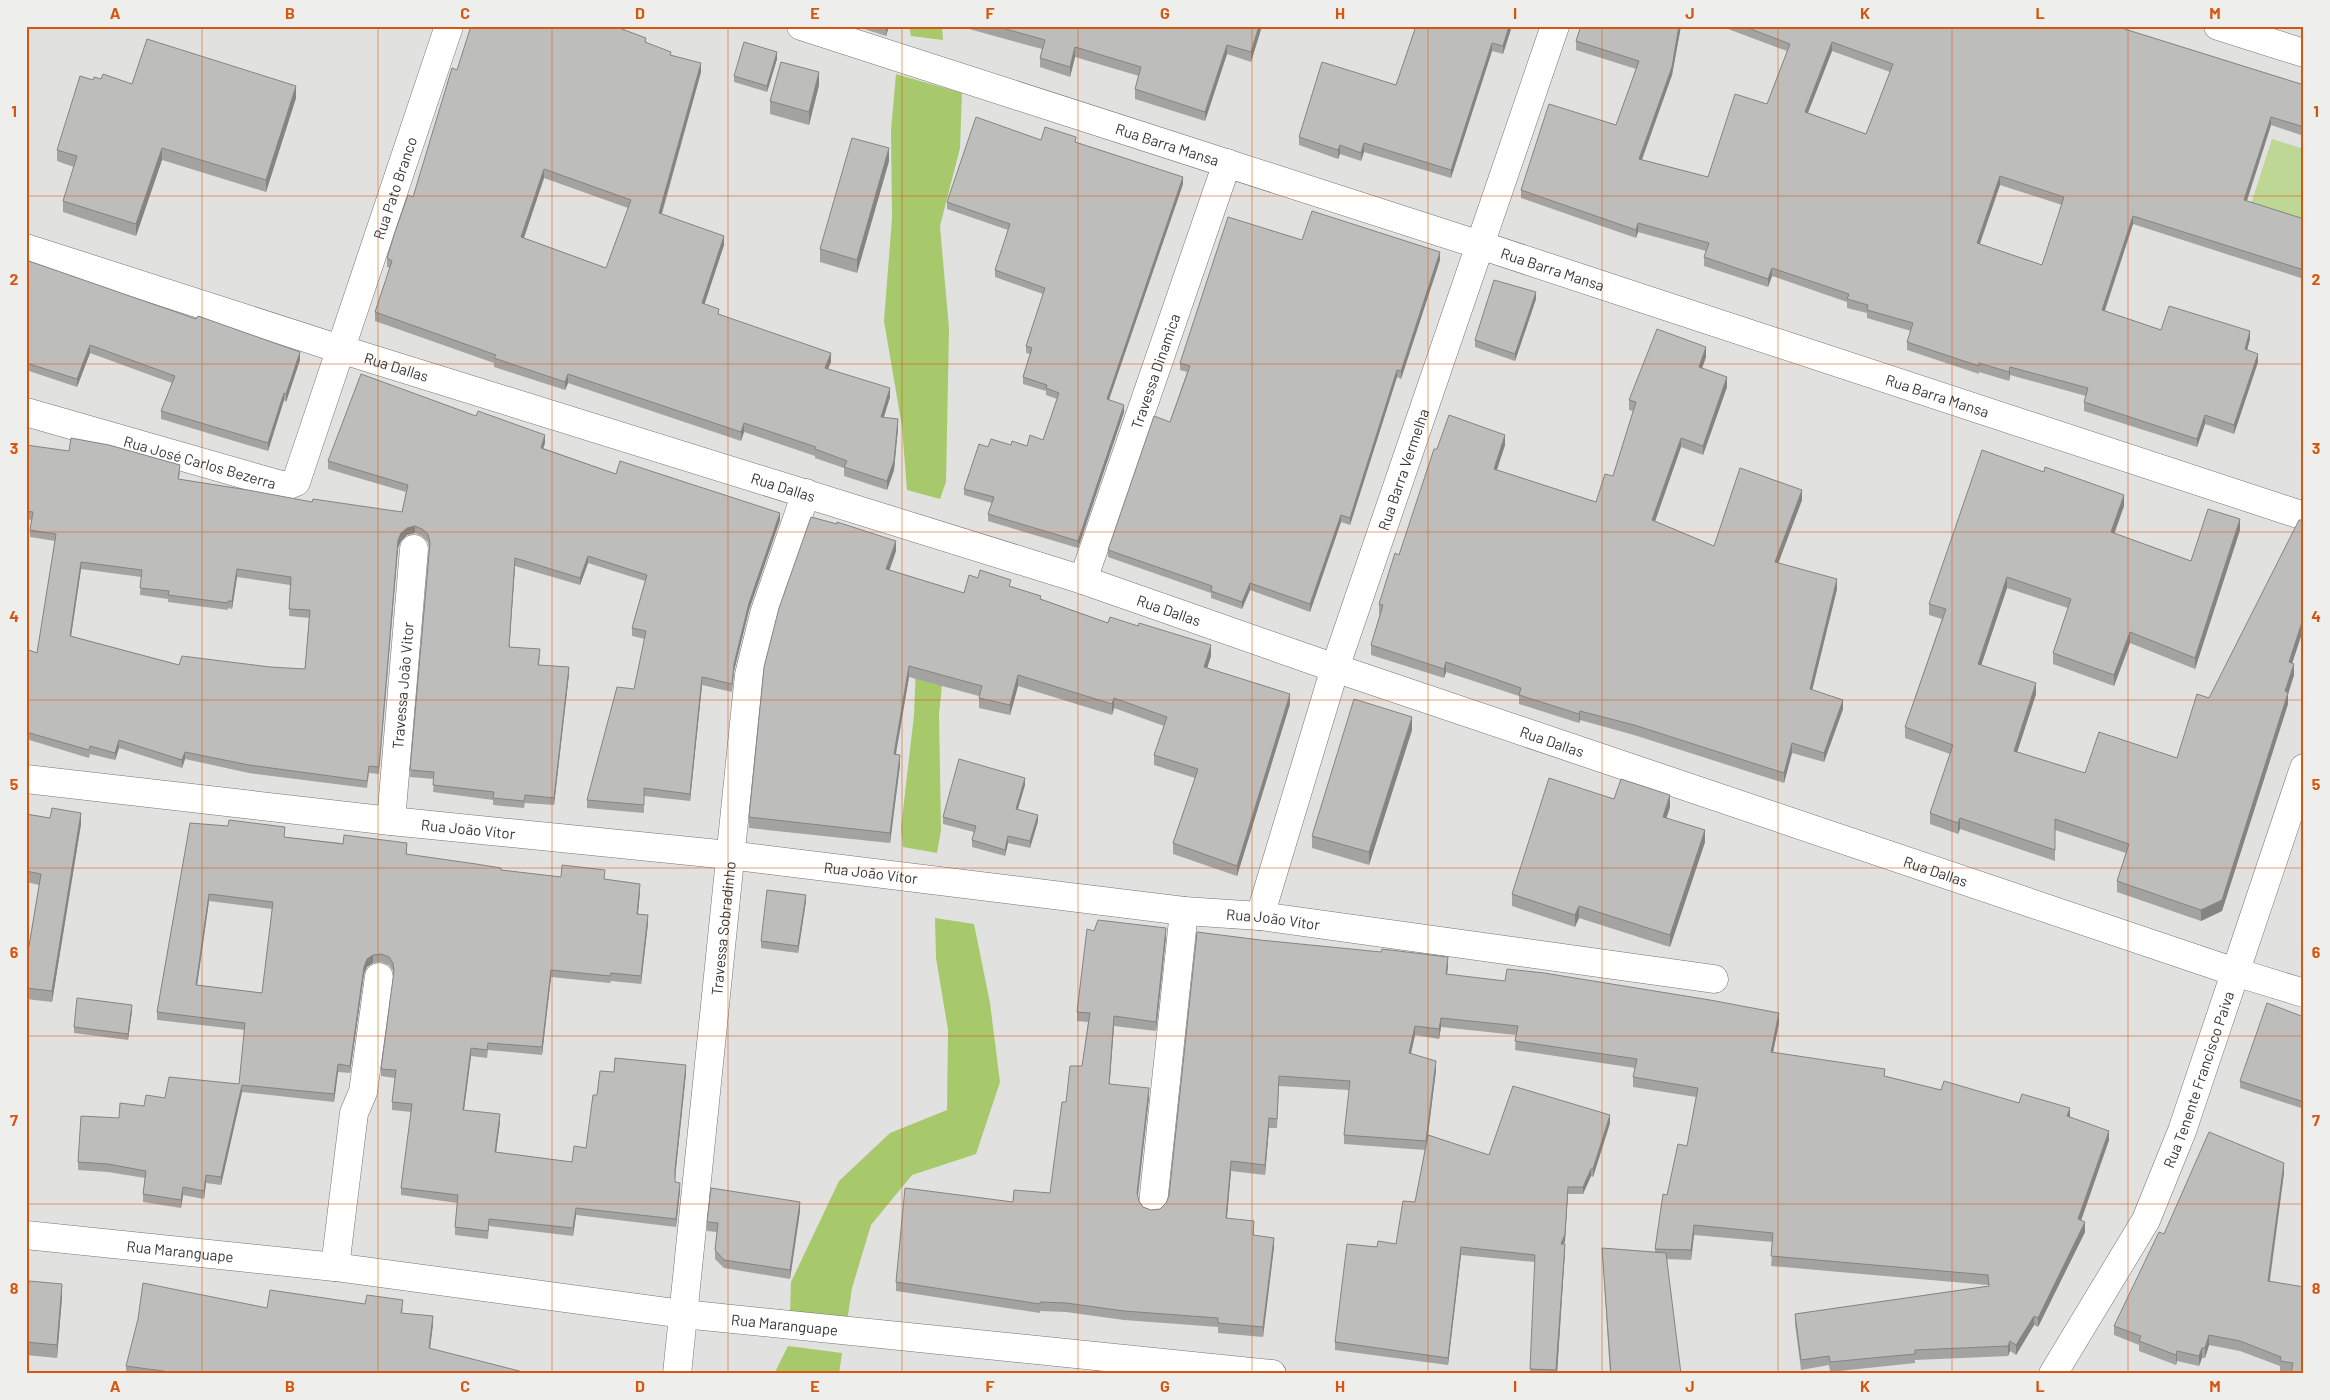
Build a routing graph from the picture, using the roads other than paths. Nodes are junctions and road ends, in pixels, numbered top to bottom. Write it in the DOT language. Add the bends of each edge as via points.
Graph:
graph roads {
  1 [pos="449,26"];
  2 [pos="801,26"];
  3 [pos="1555,26"];
  4 [pos="2218,26"];
  5 [pos="2304,53"];
  6 [pos="1228,163"];
  7 [pos="1480,245"];
  8 [pos="26,248"];
  9 [pos="340,348"];
  10 [pos="26,412"];
  11 [pos="806,493"];
  12 [pos="2304,516"];
  13 [pos="414,549"];
  14 [pos="1083,580"];
  15 [pos="1335,668"];
  16 [pos="2304,768"];
  17 [pos="26,779"];
  18 [pos="391,821"];
  19 [pos="729,855"];
  20 [pos="1184,911"];
  21 [pos="1260,916"];
  22 [pos="2235,972"];
  23 [pos="379,977"];
  24 [pos="1714,978"];
  25 [pos="2304,993"];
  26 [pos="1153,1204"];
  27 [pos="26,1234"];
  28 [pos="335,1267"];
  29 [pos="683,1314"];
  30 [pos="1237,1372"];
  31 [pos="676,1374"];
  32 [pos="1272,1374"];
  33 [pos="2054,1374"];
  1 -- 9 [label="street, Rua Pato Branco"];
  2 -- 6 [label="street, Rua Barra Mansa"];
  3 -- 7 [label="street, Rua Barra Vermelha"];
  4 -- 5 [label="street"];
  6 -- 7 [label="street, Rua Barra Mansa"];
  6 -- 14 [label="street, Travessa Dinamica"];
  7 -- 12 [label="street, Rua Barra Mansa"];
  7 -- 15 [label="street, Rua Barra Vermelha"];
  8 -- 9 [label="street, Rua Dallas"];
  9 -- 10 [label="street, Rua José Carlos Bezerra" via="296,482 289,485"];
  9 -- 11 [label="street, Rua Dallas"];
  11 -- 14 [label="street, Rua Dallas"];
  11 -- 19 [label="street, Travessa Sobradinho" via="764,614 749,675"];
  13 -- 18 [label="street, Travessa João Vitor"];
  14 -- 15 [label="street, Rua Dallas"];
  15 -- 21 [label="street, Rua Barra Vermelha"];
  15 -- 22 [label="street, Rua Dallas"];
  16 -- 22 [label="street, Rua Tenente Francisco Paiva"];
  17 -- 18 [label="street, Rua João Vítor"];
  18 -- 19 [label="street, Rua João Vítor"];
  19 -- 20 [label="street, Rua João Vítor"];
  19 -- 29 [label="street, Travessa Sobradinho"];
  20 -- 21 [label="street, Rua João Vítor"];
  20 -- 26 [label="street"];
  21 -- 24 [label="street, Rua João Vítor"];
  22 -- 25 [label="street, Rua Dallas"];
  22 -- 33 [label="street, Rua Tenente Francisco Paiva" via="2182,1131 2146,1220"];
  23 -- 28 [label="street" via="363,1092 354,1114"];
  27 -- 28 [label="street, Rua Maranguape"];
  28 -- 29 [label="street, Rua Maranguape"];
  29 -- 30 [label="street, Rua Maranguape"];
  29 -- 31 [label="street, Travessa Sobradinho"];
  30 -- 32 [label="street, Rua Maranguape"];
}
